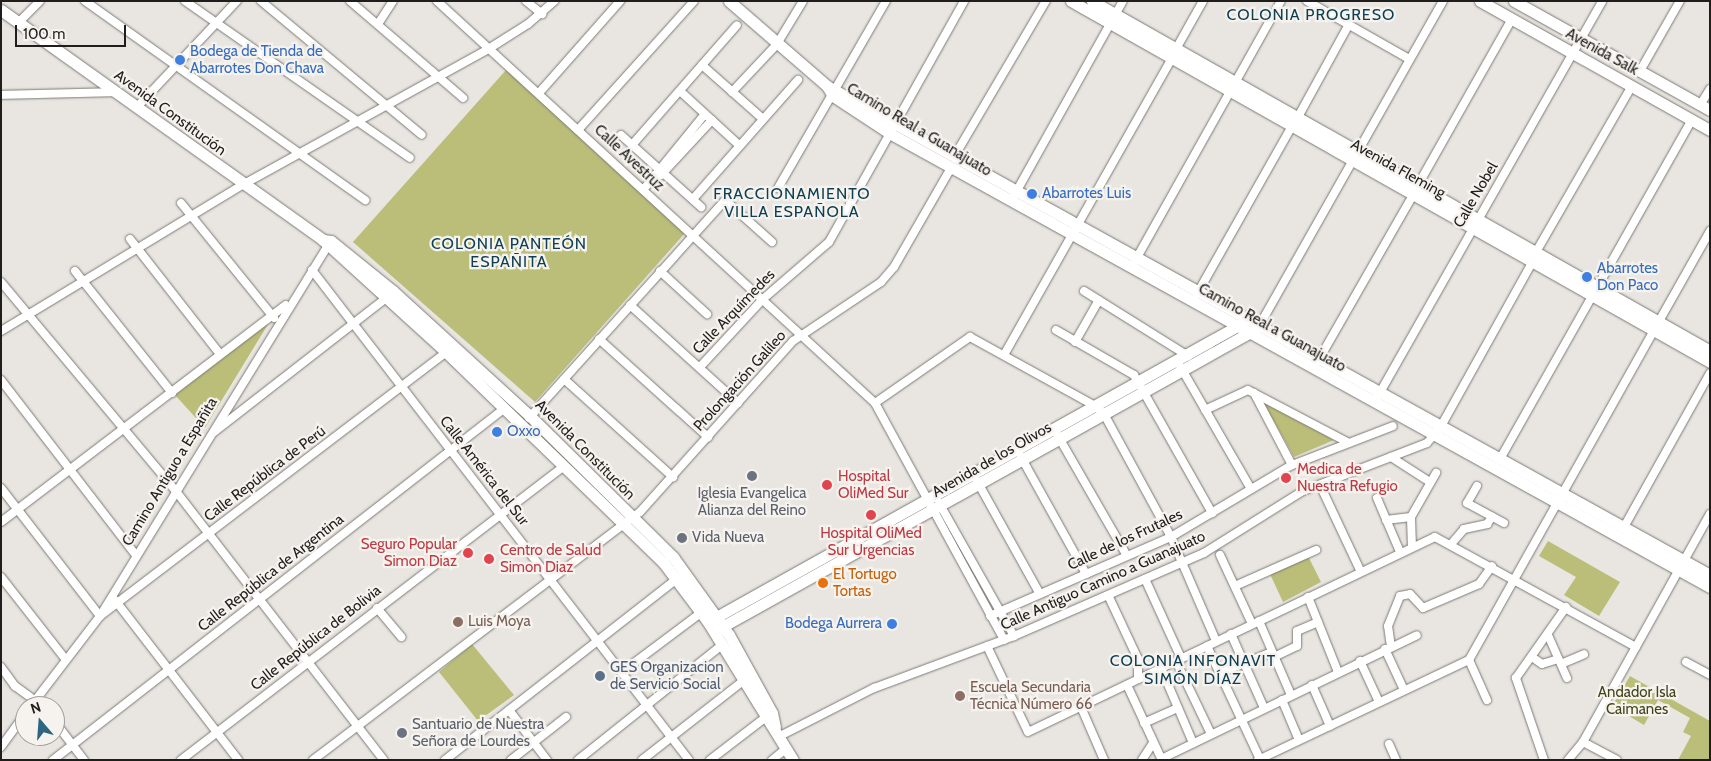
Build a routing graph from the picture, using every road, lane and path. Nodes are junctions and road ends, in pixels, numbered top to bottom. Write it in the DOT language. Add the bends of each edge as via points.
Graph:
graph roads {
  1 [pos="40,1"];
  2 [pos="85,1"];
  3 [pos="184,1"];
  4 [pos="236,1"];
  5 [pos="261,1"];
  6 [pos="350,1"];
  7 [pos="393,1"];
  8 [pos="437,1"];
  9 [pos="526,1"];
  10 [pos="554,1"];
  11 [pos="620,1"];
  12 [pos="694,1"];
  13 [pos="729,1"];
  14 [pos="803,1"];
  15 [pos="886,1"];
  16 [pos="964,1"];
  17 [pos="1046,1"];
  18 [pos="1071,1"];
  19 [pos="1092,1"];
  20 [pos="1123,1"];
  21 [pos="1203,1"];
  22 [pos="1281,1"];
  23 [pos="1307,1"];
  24 [pos="1443,1"];
  25 [pos="1480,1"];
  26 [pos="1602,1"];
  27 [pos="1680,1"];
  28 [pos="1519,2"];
  29 [pos="1,10"];
  30 [pos="542,14"];
  31 [pos="1113,19"];
  32 [pos="1512,19"];
  33 [pos="18,22"];
  34 [pos="216,23"];
  35 [pos="378,24"];
  36 [pos="737,24"];
  37 [pos="1348,26"];
  38 [pos="1581,38"];
  39 [pos="777,44"];
  40 [pos="490,48"];
  41 [pos="1174,53"];
  42 [pos="1572,53"];
  43 [pos="1409,60"];
  44 [pos="702,65"];
  45 [pos="178,66"];
  46 [pos="1640,71"];
  47 [pos="438,76"];
  48 [pos="798,80"];
  49 [pos="1233,86"];
  50 [pos="1632,86"];
  51 [pos="1710,89"];
  52 [pos="832,90"];
  53 [pos="680,91"];
  54 [pos="116,92"];
  55 [pos="732,92"];
  56 [pos="539,93"];
  57 [pos="1,95"];
  58 [pos="463,98"];
  59 [pos="386,106"];
  60 [pos="137,107"];
  61 [pos="1705,108"];
  62 [pos="705,114"];
  63 [pos="763,119"];
  64 [pos="712,120"];
  65 [pos="1692,120"];
  66 [pos="1295,121"];
  67 [pos="357,122"];
  68 [pos="893,129"];
  69 [pos="578,130"];
  70 [pos="1710,130"];
  71 [pos="422,135"];
  72 [pos="621,135"];
  73 [pos="632,145"];
  74 [pos="740,146"];
  75 [pos="302,153"];
  76 [pos="1356,156"];
  77 [pos="410,158"];
  78 [pos="952,163"];
  79 [pos="660,172"];
  80 [pos="244,184"];
  81 [pos="778,188"];
  82 [pos="643,190"];
  83 [pos="1416,190"];
  84 [pos="1014,196"];
  85 [pos="693,199"];
  86 [pos="365,200"];
  87 [pos="181,203"];
  88 [pos="701,207"];
  89 [pos="191,215"];
  90 [pos="1475,223"];
  91 [pos="1073,229"];
  92 [pos="1710,231"];
  93 [pos="692,236"];
  94 [pos="130,239"];
  95 [pos="772,242"];
  96 [pos="327,243"];
  97 [pos="136,250"];
  98 [pos="1534,258"];
  99 [pos="1133,263"];
  100 [pos="312,270"];
  101 [pos="75,271"];
  102 [pos="660,271"];
  103 [pos="1,282"];
  104 [pos="83,282"];
  105 [pos="1084,291"];
  106 [pos="1593,292"];
  107 [pos="1195,297"];
  108 [pos="386,298"];
  109 [pos="763,298"];
  110 [pos="1099,300"];
  111 [pos="288,304"];
  112 [pos="630,305"];
  113 [pos="707,314"];
  114 [pos="271,315"];
  115 [pos="28,316"];
  116 [pos="278,322"];
  117 [pos="354,324"];
  118 [pos="1242,324"];
  119 [pos="1656,327"];
  120 [pos="1056,330"];
  121 [pos="1254,330"];
  122 [pos="1,331"];
  123 [pos="802,334"];
  124 [pos="600,339"];
  125 [pos="1076,342"];
  126 [pos="1710,351"];
  127 [pos="446,352"];
  128 [pos="219,353"];
  129 [pos="1004,355"];
  130 [pos="1182,357"];
  131 [pos="1318,361"];
  132 [pos="1710,362"];
  133 [pos="700,367"];
  134 [pos="1188,368"];
  135 [pos="1710,373"];
  136 [pos="564,379"];
  137 [pos="1,380"];
  138 [pos="1139,381"];
  139 [pos="402,387"];
  140 [pos="1145,392"];
  141 [pos="172,393"];
  142 [pos="1254,393"];
  143 [pos="1377,399"];
  144 [pos="738,403"];
  145 [pos="875,403"];
  146 [pos="505,408"];
  147 [pos="1099,410"];
  148 [pos="1205,410"];
  149 [pos="530,416"];
  150 [pos="522,425"];
  151 [pos="1393,426"];
  152 [pos="123,429"];
  153 [pos="1438,432"];
  154 [pos="1058,434"];
  155 [pos="209,435"];
  156 [pos="708,437"];
  157 [pos="1347,442"];
  158 [pos="451,451"];
  159 [pos="1020,456"];
  160 [pos="1392,457"];
  161 [pos="1500,459"];
  162 [pos="1292,465"];
  163 [pos="564,466"];
  164 [pos="68,470"];
  165 [pos="1436,472"];
  166 [pos="673,476"];
  167 [pos="977,480"];
  168 [pos="1430,482"];
  169 [pos="1320,485"];
  170 [pos="1476,486"];
  171 [pos="1,488"];
  172 [pos="1251,489"];
  173 [pos="175,490"];
  174 [pos="1377,498"];
  175 [pos="1562,498"];
  176 [pos="933,502"];
  177 [pos="18,509"];
  178 [pos="1212,512"];
  179 [pos="500,513"];
  180 [pos="1710,514"];
  181 [pos="1410,517"];
  182 [pos="1492,517"];
  183 [pos="627,520"];
  184 [pos="1386,520"];
  185 [pos="1,522"];
  186 [pos="1504,523"];
  187 [pos="1624,527"];
  188 [pos="209,534"];
  189 [pos="1171,537"];
  190 [pos="1452,543"];
  191 [pos="1412,546"];
  192 [pos="1316,550"];
  193 [pos="1400,552"];
  194 [pos="136,555"];
  195 [pos="1220,555"];
  196 [pos="1127,556"];
  197 [pos="1182,562"];
  198 [pos="1681,565"];
  199 [pos="1492,566"];
  200 [pos="1360,572"];
  201 [pos="1086,574"];
  202 [pos="1710,575"];
  203 [pos="1,577"];
  204 [pos="549,578"];
  205 [pos="677,579"];
  206 [pos="1145,579"];
  207 [pos="1516,580"];
  208 [pos="1235,586"];
  209 [pos="1710,587"];
  210 [pos="1040,594"];
  211 [pos="1108,595"];
  212 [pos="112,596"];
  213 [pos="1308,597"];
  214 [pos="260,600"];
  215 [pos="117,603"];
  216 [pos="1566,607"];
  217 [pos="378,608"];
  218 [pos="1001,611"];
  219 [pos="702,612"];
  220 [pos="100,616"];
  221 [pos="990,616"];
  222 [pos="1318,622"];
  223 [pos="1255,623"];
  224 [pos="716,624"];
  225 [pos="1232,634"];
  226 [pos="1417,634"];
  227 [pos="1548,635"];
  228 [pos="1014,636"];
  229 [pos="401,637"];
  230 [pos="1004,640"];
  231 [pos="598,641"];
  232 [pos="1216,641"];
  233 [pos="722,645"];
  234 [pos="987,646"];
  235 [pos="1206,646"];
  236 [pos="1636,647"];
  237 [pos="1388,648"];
  238 [pos="1584,654"];
  239 [pos="1273,655"];
  240 [pos="1532,657"];
  241 [pos="66,660"];
  242 [pos="1179,660"];
  243 [pos="1470,660"];
  244 [pos="1360,661"];
  245 [pos="1560,661"];
  246 [pos="308,662"];
  247 [pos="1686,662"];
  248 [pos="1245,663"];
  249 [pos="1,667"];
  250 [pos="1162,668"];
  251 [pos="169,670"];
  252 [pos="1181,671"];
  253 [pos="622,672"];
  254 [pos="1338,672"];
  255 [pos="1220,673"];
  256 [pos="1710,675"];
  257 [pos="1166,678"];
  258 [pos="1567,678"];
  259 [pos="1138,679"];
  260 [pos="743,681"];
  261 [pos="1126,685"];
  262 [pos="1312,685"];
  263 [pos="1404,690"];
  264 [pos="1291,695"];
  265 [pos="33,696"];
  266 [pos="39,696"];
  267 [pos="1282,700"];
  268 [pos="1486,700"];
  269 [pos="1379,702"];
  270 [pos="648,706"];
  271 [pos="1080,707"];
  272 [pos="1178,708"];
  273 [pos="1264,708"];
  274 [pos="509,710"];
  275 [pos="768,715"];
  276 [pos="566,717"];
  277 [pos="1241,719"];
  278 [pos="1144,723"];
  279 [pos="357,726"];
  280 [pos="1330,726"];
  281 [pos="15,728"];
  282 [pos="217,732"];
  283 [pos="778,732"];
  284 [pos="1211,734"];
  285 [pos="65,736"];
  286 [pos="672,737"];
  287 [pos="1298,737"];
  288 [pos="533,742"];
  289 [pos="1583,742"];
  290 [pos="1154,743"];
  291 [pos="1193,743"];
  292 [pos="1389,744"];
  293 [pos="72,745"];
  294 [pos="1,747"];
  295 [pos="787,748"];
  296 [pos="1162,759"];
  297 [pos="1259,759"];
  298 [pos="53,760"];
  299 [pos="84,760"];
  300 [pos="182,760"];
  301 [pos="238,760"];
  302 [pos="313,760"];
  303 [pos="384,760"];
  304 [pos="445,760"];
  305 [pos="511,760"];
  306 [pos="547,760"];
  307 [pos="578,760"];
  308 [pos="642,760"];
  309 [pos="689,760"];
  310 [pos="710,760"];
  311 [pos="772,760"];
  312 [pos="793,760"];
  313 [pos="1104,760"];
  314 [pos="1142,760"];
  315 [pos="1396,760"];
  316 [pos="1544,760"];
  317 [pos="1568,760"];
  318 [pos="1617,760"];
  1 -- 33 [label="street"];
  2 -- 45 [label="street"];
  3 -- 34 [label="street"];
  4 -- 34 [label="street"];
  5 -- 59 [label="street"];
  6 -- 35 [label="street"];
  7 -- 35 [label="street"];
  8 -- 40 [label="street, Calle Avestruz"];
  9 -- 30 [label="street"];
  10 -- 30 [label="street"];
  11 -- 56 [label="street"];
  12 -- 69 [label="street"];
  13 -- 39 [label="street, Camino Real a Guanajuato"];
  14 -- 39 [label="street"];
  15 -- 52 [label="street"];
  16 -- 68 [label="street, Calle Arquímedes"];
  17 -- 78 [label="street, Prolongación Galileo"];
  18 -- 31 [label="street, Avenida Fleming"];
  19 -- 31 [label="street, Avenida Fleming"];
  20 -- 31 [label="street"];
  21 -- 41 [label="street"];
  22 -- 49 [label="street"];
  23 -- 37 [label="street"];
  24 -- 43 [label="street"];
  25 -- 32 [label="street, Avenida Salk"];
  26 -- 38 [label="street, Calle Nobel"];
  27 -- 46 [label="street"];
  28 -- 38 [label="street, Avenida Salk"];
  29 -- 33 [label="street, Avenida Constitución"];
  30 -- 40 [label="street"];
  31 -- 41 [label="street, Avenida Fleming"];
  31 -- 84 [label="street"];
  32 -- 42 [label="street, Avenida Salk"];
  32 -- 83 [label="street"];
  33 -- 54 [label="street, Avenida Constitución"];
  34 -- 45 [label="street"];
  34 -- 67 [label="street"];
  35 -- 47 [label="street"];
  36 -- 44 [label="street"];
  37 -- 43 [label="street"];
  37 -- 66 [label="street"];
  38 -- 42 [label="street, Calle Nobel"];
  38 -- 46 [label="street, Avenida Salk"];
  39 -- 52 [label="street, Camino Real a Guanajuato"];
  39 -- 55 [label="street"];
  40 -- 47 [label="street"];
  40 -- 56 [label="street, Calle Avestruz"];
  41 -- 49 [label="street, Avenida Fleming"];
  41 -- 91 [label="street"];
  42 -- 50 [label="street, Avenida Salk"];
  42 -- 90 [label="street, Calle Nobel"];
  43 -- 76 [label="street"];
  44 -- 53 [label="street"];
  44 -- 55 [label="street"];
  45 -- 60 [label="street"];
  45 -- 75 [label="street"];
  46 -- 61 [label="street, Avenida Salk"];
  47 -- 58 [label="street"];
  47 -- 59 [label="street"];
  48 -- 63 [label="street"];
  49 -- 66 [label="street, Avenida Fleming"];
  49 -- 99 [label="street"];
  50 -- 65 [label="street, Avenida Salk"];
  50 -- 98 [label="street"];
  51 -- 61 [label="street"];
  52 -- 68 [label="street, Camino Real a Guanajuato"];
  52 -- 81 [label="street"];
  53 -- 62 [label="street"];
  53 -- 73 [label="street"];
  54 -- 57 [label="street"];
  54 -- 60 [label="street, Avenida Constitución"];
  55 -- 63 [label="street"];
  56 -- 69 [label="street, Calle Avestruz"];
  59 -- 67 [label="street"];
  59 -- 71 [label="street"];
  60 -- 80 [label="street, Avenida Constitución"];
  62 -- 64 [label="street"];
  62 -- 79 [label="street"];
  63 -- 74 [label="street"];
  64 -- 74 [label="street"];
  64 -- 79 [label="street"];
  65 -- 70 [label="street, Avenida Salk"];
  65 -- 106 [label="street"];
  66 -- 76 [label="street, Avenida Fleming"];
  66 -- 107 [label="street"];
  67 -- 75 [label="street"];
  67 -- 77 [label="street"];
  68 -- 78 [label="street, Camino Real a Guanajuato"];
  68 -- 109 [label="street, Calle Arquímedes" via="829,242"];
  69 -- 82 [label="street, Calle Avestruz"];
  72 -- 73 [label="street"];
  73 -- 79 [label="street"];
  74 -- 85 [label="street"];
  75 -- 80 [label="street"];
  75 -- 86 [label="street"];
  76 -- 83 [label="street, Avenida Fleming"];
  76 -- 121 [label="street"];
  78 -- 84 [label="street, Camino Real a Guanajuato"];
  78 -- 123 [label="street, Prolongación Galileo" via="894,267 881,282"];
  79 -- 82 [label="street"];
  79 -- 85 [label="street"];
  80 -- 89 [label="street"];
  80 -- 96 [label="street, Avenida Constitución"];
  82 -- 93 [label="street, Calle Avestruz"];
  83 -- 90 [label="street, Avenida Fleming"];
  83 -- 131 [label="street"];
  84 -- 91 [label="street, Camino Real a Guanajuato"];
  85 -- 88 [label="street"];
  87 -- 89 [label="street"];
  89 -- 97 [label="street"];
  89 -- 114 [label="street"];
  90 -- 98 [label="street, Avenida Fleming"];
  90 -- 143 [label="street, Calle Nobel"];
  91 -- 99 [label="street, Camino Real a Guanajuato"];
  91 -- 129 [label="street"];
  92 -- 119 [label="street"];
  93 -- 95 [label="street" via="725,200"];
  93 -- 102 [label="street"];
  93 -- 109 [label="street, Calle Avestruz"];
  94 -- 97 [label="street"];
  96 -- 100 [label="street, Camino Antiguo a Españita"];
  96 -- 108 [label="street, Avenida Constitución"];
  96 -- 149 [label="street, Avenida Constitución"];
  97 -- 104 [label="street"];
  97 -- 128 [label="street"];
  98 -- 106 [label="street, Avenida Fleming"];
  98 -- 153 [label="street"];
  99 -- 107 [label="street, Camino Real a Guanajuato"];
  100 -- 111 [label="street, Camino Antiguo a Españita"];
  100 -- 117 [label="street, Calle América del Sur"];
  101 -- 104 [label="street"];
  102 -- 112 [label="street"];
  102 -- 113 [label="street"];
  103 -- 115 [label="street"];
  104 -- 115 [label="street"];
  104 -- 141 [label="street"];
  105 -- 110 [label="street"];
  106 -- 119 [label="street, Avenida Fleming"];
  106 -- 161 [label="street"];
  107 -- 118 [label="street, Camino Real a Guanajuato"];
  108 -- 117 [label="street"];
  108 -- 127 [label="street, Avenida Constitución"];
  109 -- 123 [label="street, Calle Avestruz"];
  109 -- 133 [label="street, Calle Arquímedes"];
  110 -- 125 [label="street"];
  110 -- 130 [label="street"];
  111 -- 114 [label="street"];
  111 -- 116 [label="street, Camino Antiguo a Españita"];
  112 -- 124 [label="street"];
  112 -- 133 [label="street"];
  114 -- 116 [label="street"];
  114 -- 128 [label="street"];
  115 -- 122 [label="street"];
  115 -- 152 [label="street"];
  116 -- 155 [label="street, Camino Antiguo a Españita"];
  117 -- 139 [label="street, Calle América del Sur"];
  117 -- 155 [label="street"];
  118 -- 121 [label="street, Camino Real a Guanajuato"];
  118 -- 130 [label="street, Avenida de los Olivos"];
  119 -- 126 [label="street, Avenida Fleming"];
  119 -- 132 [label="street, Avenida Fleming"];
  119 -- 175 [label="street"];
  120 -- 125 [label="street"];
  121 -- 131 [label="street, Camino Real a Guanajuato"];
  121 -- 134 [label="street, Avenida de los Olivos"];
  121 -- 143 [label="street, Camino Real a Guanajuato"];
  123 -- 144 [label="street, Prolongación Galileo"];
  123 -- 145 [label="street, Calle Avestruz"];
  124 -- 136 [label="street"];
  124 -- 156 [label="street"];
  125 -- 138 [label="street" via="1127,369"];
  127 -- 139 [label="street, Calle República de Perú"];
  127 -- 146 [label="street, Avenida Constitución"];
  128 -- 141 [label="street"];
  129 -- 145 [label="street" via="980,340 962,340"];
  129 -- 147 [label="street"];
  130 -- 134 [label="street"];
  130 -- 134 [label="street"];
  130 -- 138 [label="street, Avenida de los Olivos"];
  131 -- 143 [label="street, Camino Real a Guanajuato"];
  133 -- 144 [label="street"];
  134 -- 140 [label="street, Avenida de los Olivos"];
  134 -- 148 [label="street"];
  135 -- 187 [label="street"];
  136 -- 149 [label="street"];
  136 -- 166 [label="street"];
  137 -- 164 [label="street"];
  138 -- 140 [label="street"];
  138 -- 147 [label="street, Avenida de los Olivos"];
  139 -- 158 [label="street, Calle América del Sur"];
  139 -- 188 [label="street, Calle República de Perú"];
  140 -- 147 [label="street, Avenida de los Olivos"];
  140 -- 178 [label="street"];
  141 -- 152 [label="street"];
  142 -- 148 [label="street" via="1240,390"];
  142 -- 157 [label="street"];
  142 -- 162 [label="street"];
  143 -- 153 [label="street, Camino Real a Guanajuato"];
  144 -- 156 [label="street, Prolongación Galileo"];
  145 -- 176 [label="street, Calle Avestruz"];
  146 -- 150 [label="street, Avenida Constitución"];
  146 -- 158 [label="street, Calle República de Argentina"];
  147 -- 154 [label="street, Avenida de los Olivos"];
  147 -- 189 [label="street"];
  148 -- 172 [label="street"];
  149 -- 150 [label="street"];
  149 -- 183 [label="street, Avenida Constitución"];
  150 -- 163 [label="street, Avenida Constitución"];
  151 -- 157 [label="street, Calle de los Frutales"];
  152 -- 164 [label="street"];
  152 -- 173 [label="street"];
  153 -- 160 [label="street, Calle Antiguo Camino a Guanajuato"];
  153 -- 161 [label="street, Camino Real a Guanajuato"];
  153 -- 175 [label="street, Camino Real a Guanajuato"];
  154 -- 159 [label="street, Avenida de los Olivos"];
  154 -- 196 [label="street"];
  155 -- 173 [label="street, Camino Antiguo a Españita"];
  156 -- 166 [label="street, Prolongación Galileo"];
  157 -- 162 [label="street, Calle de los Frutales"];
  158 -- 179 [label="street, Calle América del Sur"];
  158 -- 214 [label="street, Calle República de Argentina"];
  159 -- 167 [label="street, Avenida de los Olivos"];
  159 -- 201 [label="street"];
  160 -- 168 [label="street"];
  160 -- 169 [label="street, Calle Antiguo Camino a Guanajuato"];
  161 -- 175 [label="street, Camino Real a Guanajuato"];
  162 -- 172 [label="street, Calle de los Frutales"];
  163 -- 179 [label="street, Calle República de Bolivia"];
  163 -- 183 [label="street, Avenida Constitución"];
  164 -- 177 [label="street"];
  164 -- 194 [label="street"];
  165 -- 168 [label="street"];
  166 -- 183 [label="street, Prolongación Galileo"];
  167 -- 176 [label="street, Avenida de los Olivos"];
  167 -- 210 [label="street"];
  168 -- 181 [label="street"];
  169 -- 197 [label="street, Calle Antiguo Camino a Guanajuato"];
  169 -- 200 [label="street"];
  170 -- 182 [label="street" via="1468,503"];
  171 -- 177 [label="street"];
  172 -- 178 [label="street, Calle de los Frutales"];
  173 -- 188 [label="street"];
  173 -- 194 [label="street, Camino Antiguo a Españita"];
  174 -- 184 [label="street"];
  175 -- 187 [label="street, Camino Real a Guanajuato"];
  175 -- 198 [label="street, Camino Real a Guanajuato"];
  175 -- 207 [label="street"];
  176 -- 218 [label="street"];
  176 -- 221 [label="street"];
  176 -- 224 [label="street, Avenida de los Olivos"];
  177 -- 185 [label="street"];
  177 -- 220 [label="street"];
  178 -- 189 [label="street, Calle de los Frutales"];
  179 -- 204 [label="street, Calle América del Sur"];
  179 -- 217 [label="street, Calle República de Bolivia"];
  180 -- 198 [label="street"];
  181 -- 184 [label="street"];
  181 -- 191 [label="street"];
  182 -- 186 [label="street"];
  182 -- 190 [label="street" via="1487,524 1464,529"];
  183 -- 204 [label="street, Prolongación Galileo"];
  183 -- 205 [label="street, Avenida Constitución"];
  183 -- 224 [label="street, Avenida Constitución" via="673,557"];
  184 -- 193 [label="street"];
  187 -- 198 [label="street, Camino Real a Guanajuato"];
  188 -- 214 [label="street"];
  188 -- 215 [label="street, Calle República de Perú"];
  189 -- 196 [label="street, Calle de los Frutales"];
  189 -- 197 [label="street"];
  190 -- 191 [label="street" via="1435,537"];
  190 -- 199 [label="street"];
  191 -- 193 [label="street"];
  192 -- 208 [label="street"];
  193 -- 200 [label="street"];
  194 -- 212 [label="street, Camino Antiguo a Españita"];
  195 -- 208 [label="street"];
  196 -- 201 [label="street, Calle de los Frutales"];
  197 -- 206 [label="street, Calle Antiguo Camino a Guanajuato"];
  197 -- 232 [label="street"];
  198 -- 202 [label="street, Camino Real a Guanajuato"];
  198 -- 209 [label="street, Camino Real a Guanajuato"];
  198 -- 236 [label="street"];
  199 -- 207 [label="street"];
  199 -- 237 [label="street" via="1479,584 1423,608 1410,594 1400,596 1388,626"];
  200 -- 213 [label="street"];
  201 -- 210 [label="street, Calle de los Frutales"];
  203 -- 241 [label="street"];
  204 -- 231 [label="street, Calle América del Sur"];
  204 -- 279 [label="street, Prolongación Galileo"];
  205 -- 219 [label="street, Avenida Constitución"];
  205 -- 231 [label="street"];
  206 -- 211 [label="street, Calle Antiguo Camino a Guanajuato"];
  206 -- 242 [label="street"];
  207 -- 216 [label="street"];
  207 -- 243 [label="street"];
  208 -- 223 [label="street"];
  210 -- 218 [label="street, Calle de los Frutales"];
  211 -- 228 [label="street, Calle Antiguo Camino a Guanajuato"];
  211 -- 259 [label="street" via="1138,659"];
  212 -- 215 [label="street"];
  212 -- 220 [label="street, Camino Antiguo a Españita"];
  213 -- 222 [label="street"];
  213 -- 223 [label="street"];
  214 -- 246 [label="street"];
  214 -- 251 [label="street, Calle República de Argentina"];
  215 -- 220 [label="street, Calle República de Perú"];
  215 -- 251 [label="street"];
  216 -- 227 [label="street"];
  216 -- 236 [label="street"];
  217 -- 229 [label="street"];
  217 -- 246 [label="street, Calle República de Bolivia"];
  218 -- 221 [label="street, Calle de los Frutales"];
  218 -- 228 [label="street"];
  219 -- 224 [label="street, Avenida Constitución"];
  219 -- 253 [label="street"];
  220 -- 241 [label="street, Camino Antiguo a Españita"];
  221 -- 230 [label="street"];
  222 -- 239 [label="street" via="1296,631 1297,646"];
  222 -- 254 [label="street"];
  223 -- 225 [label="street"];
  223 -- 239 [label="street" via="1264,632"];
  224 -- 233 [label="street, Avenida Constitución"];
  224 -- 275 [label="street, Avenida Constitución"];
  225 -- 232 [label="street"];
  225 -- 248 [label="street"];
  226 -- 237 [label="street"];
  227 -- 240 [label="street"];
  227 -- 245 [label="street"];
  228 -- 230 [label="street, Calle Antiguo Camino a Guanajuato"];
  230 -- 234 [label="street, Calle Antiguo Camino a Guanajuato"];
  231 -- 253 [label="street, Calle América del Sur"];
  231 -- 274 [label="street"];
  232 -- 235 [label="street"];
  233 -- 260 [label="street, Avenida Constitución"];
  233 -- 270 [label="street"];
  234 -- 271 [label="street" via="1028,732"];
  234 -- 283 [label="street, Calle Antiguo Camino a Guanajuato" via="874,688"];
  235 -- 242 [label="street"];
  235 -- 255 [label="street"];
  236 -- 289 [label="street"];
  237 -- 244 [label="street"];
  237 -- 263 [label="street"];
  238 -- 245 [label="street"];
  239 -- 248 [label="street"];
  239 -- 264 [label="street"];
  240 -- 245 [label="street" via="1542,664"];
  240 -- 316 [label="street" via="1516,678"];
  241 -- 266 [label="street, Camino Antiguo a Españita"];
  242 -- 250 [label="street"];
  242 -- 252 [label="street"];
  243 -- 263 [label="street"];
  243 -- 268 [label="street"];
  244 -- 254 [label="street"];
  244 -- 269 [label="street"];
  245 -- 258 [label="street"];
  246 -- 279 [label="street"];
  246 -- 282 [label="street, Calle República de Bolivia"];
  247 -- 256 [label="street"];
  248 -- 255 [label="street"];
  248 -- 273 [label="street"];
  249 -- 265 [label="street" via="15,686"];
  250 -- 257 [label="street"];
  250 -- 259 [label="street"];
  251 -- 282 [label="street"];
  251 -- 293 [label="street, Calle República de Argentina"];
  252 -- 257 [label="street"];
  252 -- 284 [label="street"];
  253 -- 270 [label="street, Calle América del Sur"];
  254 -- 262 [label="street"];
  255 -- 277 [label="street"];
  257 -- 272 [label="street"];
  259 -- 261 [label="street"];
  260 -- 275 [label="street, Avenida Constitución"];
  260 -- 286 [label="street"];
  261 -- 271 [label="street"];
  261 -- 278 [label="street"];
  262 -- 264 [label="street"];
  262 -- 280 [label="street"];
  263 -- 269 [label="street"];
  264 -- 267 [label="street"];
  267 -- 273 [label="street"];
  267 -- 287 [label="street"];
  269 -- 280 [label="street"];
  270 -- 286 [label="street, Calle América del Sur"];
  270 -- 307 [label="street"];
  271 -- 313 [label="street"];
  272 -- 278 [label="street"];
  272 -- 291 [label="street"];
  273 -- 277 [label="street"];
  274 -- 288 [label="street"];
  274 -- 304 [label="street"];
  275 -- 283 [label="street, Avenida Constitución"];
  275 -- 310 [label="street"];
  276 -- 288 [label="street"];
  277 -- 284 [label="street"];
  277 -- 297 [label="street"];
  278 -- 290 [label="street"];
  279 -- 302 [label="street, Prolongación Galileo"];
  279 -- 303 [label="street"];
  280 -- 287 [label="street"];
  281 -- 294 [label="street"];
  282 -- 300 [label="street, Calle República de Bolivia"];
  282 -- 301 [label="street"];
  283 -- 295 [label="street, Avenida Constitución"];
  284 -- 291 [label="street"];
  285 -- 293 [label="street"];
  286 -- 308 [label="street"];
  286 -- 309 [label="street, Calle América del Sur"];
  287 -- 297 [label="street"];
  288 -- 305 [label="street"];
  288 -- 306 [label="street"];
  289 -- 317 [label="street"];
  289 -- 318 [label="street"];
  290 -- 296 [label="street"];
  290 -- 314 [label="street"];
  291 -- 296 [label="street"];
  292 -- 315 [label="street"];
  293 -- 298 [label="street, Calle República de Argentina"];
  293 -- 299 [label="street"];
  295 -- 311 [label="street"];
  295 -- 312 [label="street, Avenida Constitución"];
}
